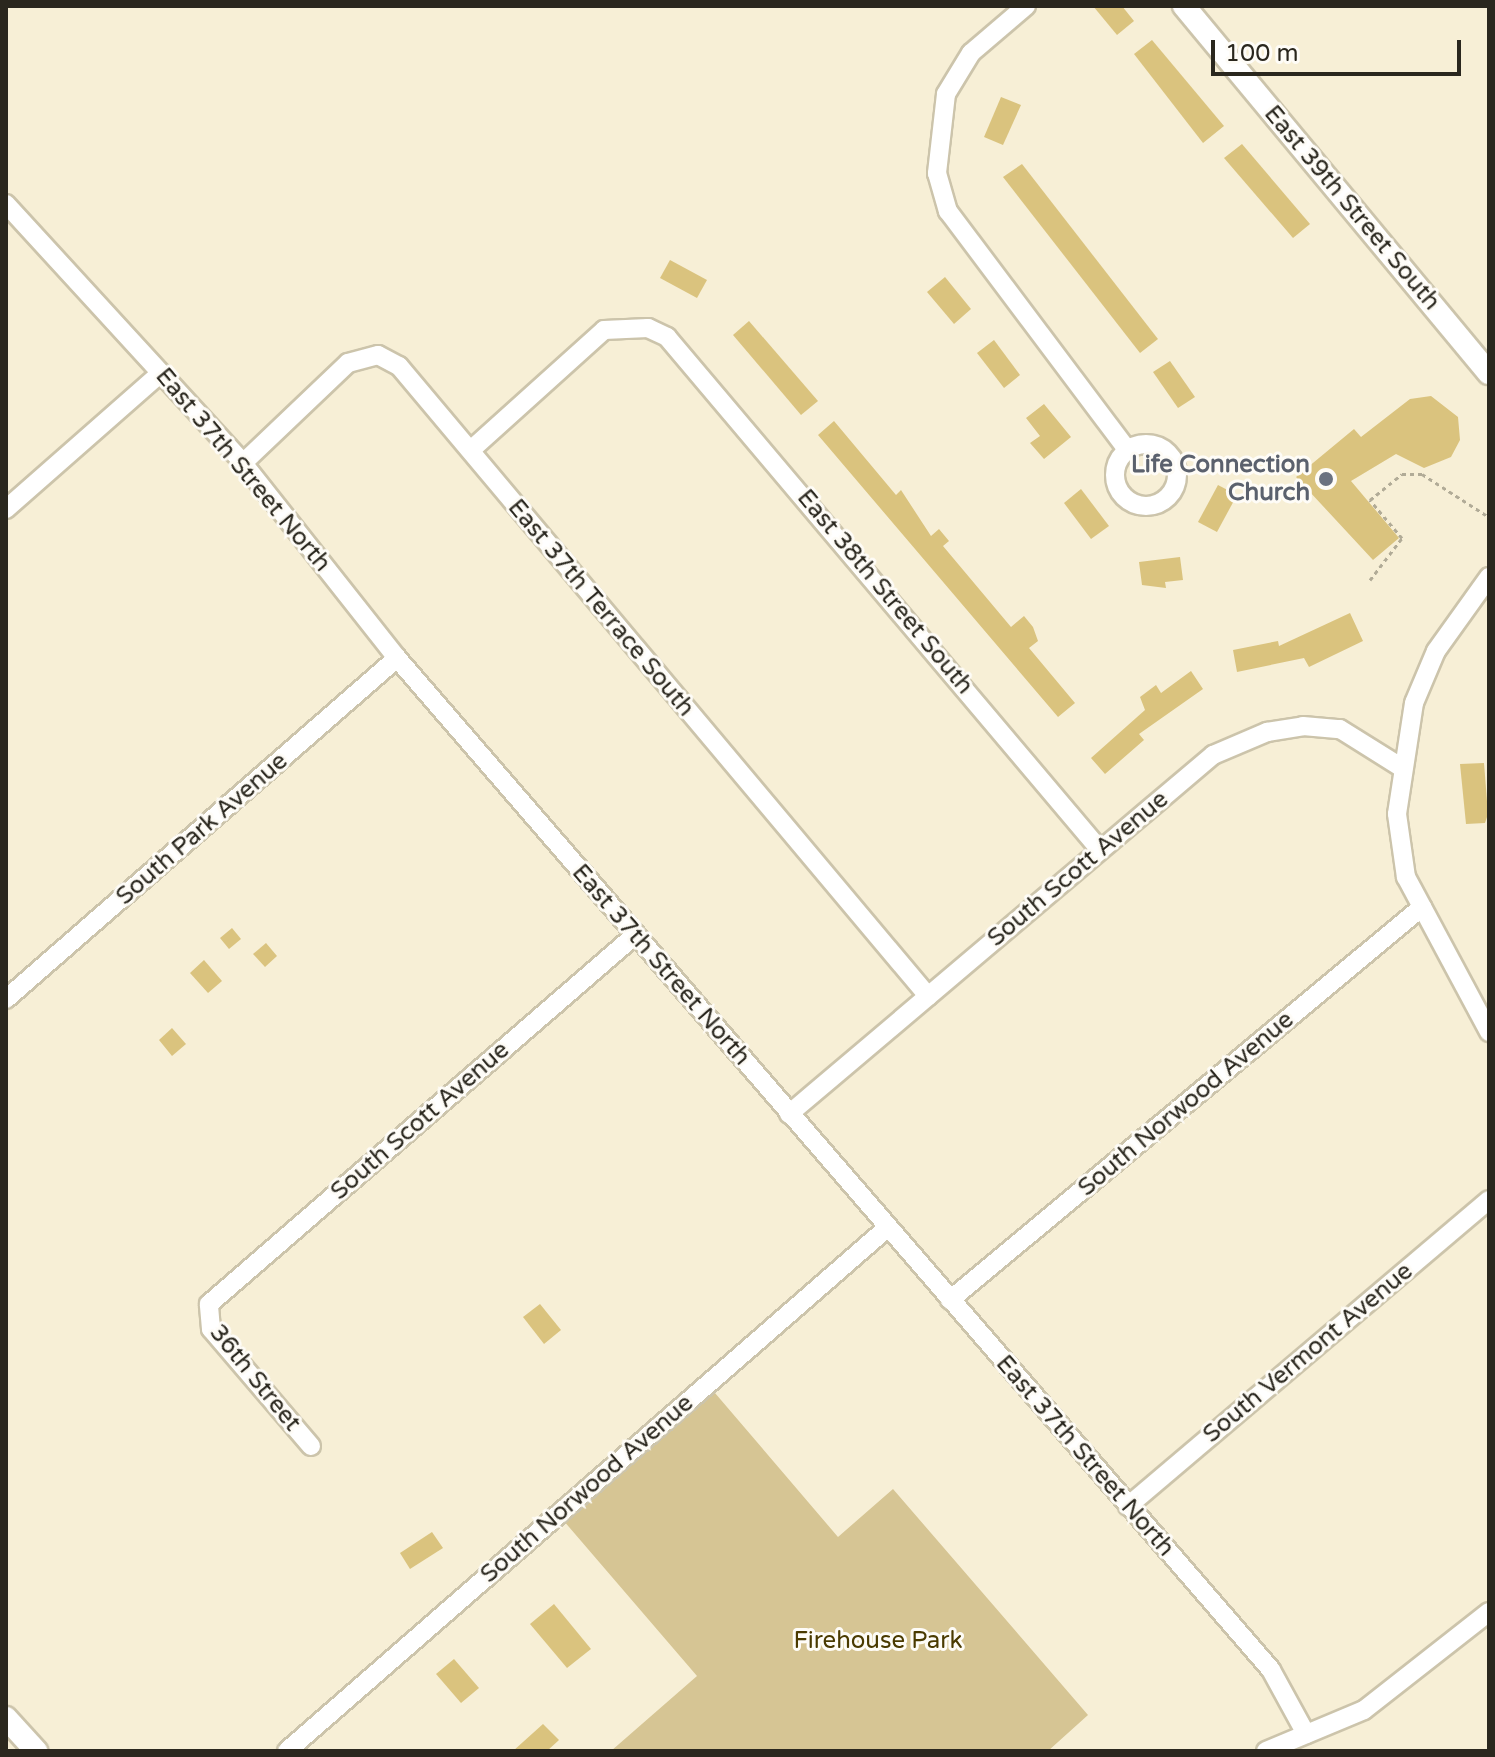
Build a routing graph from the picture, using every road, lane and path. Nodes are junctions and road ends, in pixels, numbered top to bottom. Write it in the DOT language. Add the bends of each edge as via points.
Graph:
graph roads {
  1 [pos="1026,6"];
  2 [pos="1184,6"];
  3 [pos="6,204"];
  4 [pos="161,373"];
  5 [pos="1489,373"];
  6 [pos="472,449"];
  7 [pos="1127,449"];
  8 [pos="246,460"];
  9 [pos="6,509"];
  10 [pos="1489,517"];
  11 [pos="1489,577"];
  12 [pos="1370,580"];
  13 [pos="397,658"];
  14 [pos="1399,766"];
  15 [pos="1100,850"];
  16 [pos="1422,907"];
  17 [pos="634,936"];
  18 [pos="928,996"];
  19 [pos="6,999"];
  20 [pos="1489,1032"];
  21 [pos="789,1114"];
  22 [pos="1489,1200"];
  23 [pos="887,1228"];
  24 [pos="950,1300"];
  25 [pos="208,1309"];
  26 [pos="311,1446"];
  27 [pos="1128,1506"];
  28 [pos="1489,1612"];
  29 [pos="6,1718"];
  30 [pos="1306,1734"];
  31 [pos="36,1751"];
  32 [pos="287,1751"];
  33 [pos="1266,1751"];
  1 -- 7 [label="street" via="971,53 946,94 937,173 948,211"];
  2 -- 5 [label="main road, East 39th Street South"];
  3 -- 4 [label="street, East 37th Street North"];
  4 -- 8 [label="street, East 37th Street North"];
  4 -- 9 [label="street"];
  6 -- 8 [label="street, East 37th Terrace South" via="399,366 378,355 348,363"];
  6 -- 15 [label="street, East 38th Street South" via="604,330 648,328 667,337"];
  6 -- 18 [label="street, East 37th Terrace South"];
  8 -- 13 [label="street, East 37th Street North"];
  10 -- 12 [label="path" via="1422,474 1402,474 1370,500 1402,538"];
  11 -- 14 [label="street" via="1436,651"];
  13 -- 17 [label="street, East 37th Street North"];
  13 -- 19 [label="street, South Park Avenue"];
  14 -- 15 [label="street, South Scott Avenue" via="1340,729 1267,732 1213,755"];
  14 -- 16 [label="street" via="1402,859"];
  15 -- 18 [label="street, South Scott Avenue"];
  16 -- 20 [label="street"];
  16 -- 24 [label="street, South Norwood Avenue"];
  17 -- 21 [label="street, East 37th Street North"];
  17 -- 25 [label="street, South Scott Avenue"];
  18 -- 21 [label="street, South Scott Avenue"];
  21 -- 23 [label="street, East 37th Street North"];
  22 -- 27 [label="street, South Vermont Avenue"];
  23 -- 24 [label="street, East 37th Street North"];
  23 -- 32 [label="street, South Norwood Avenue"];
  24 -- 27 [label="street, East 37th Street North"];
  25 -- 26 [label="street, 36th Street" via="211,1329"];
  27 -- 30 [label="street, East 37th Street North" via="1271,1670"];
  28 -- 30 [label="street" via="1405,1683"];
  29 -- 31 [label="main road"];
  30 -- 33 [label="street"];
}
